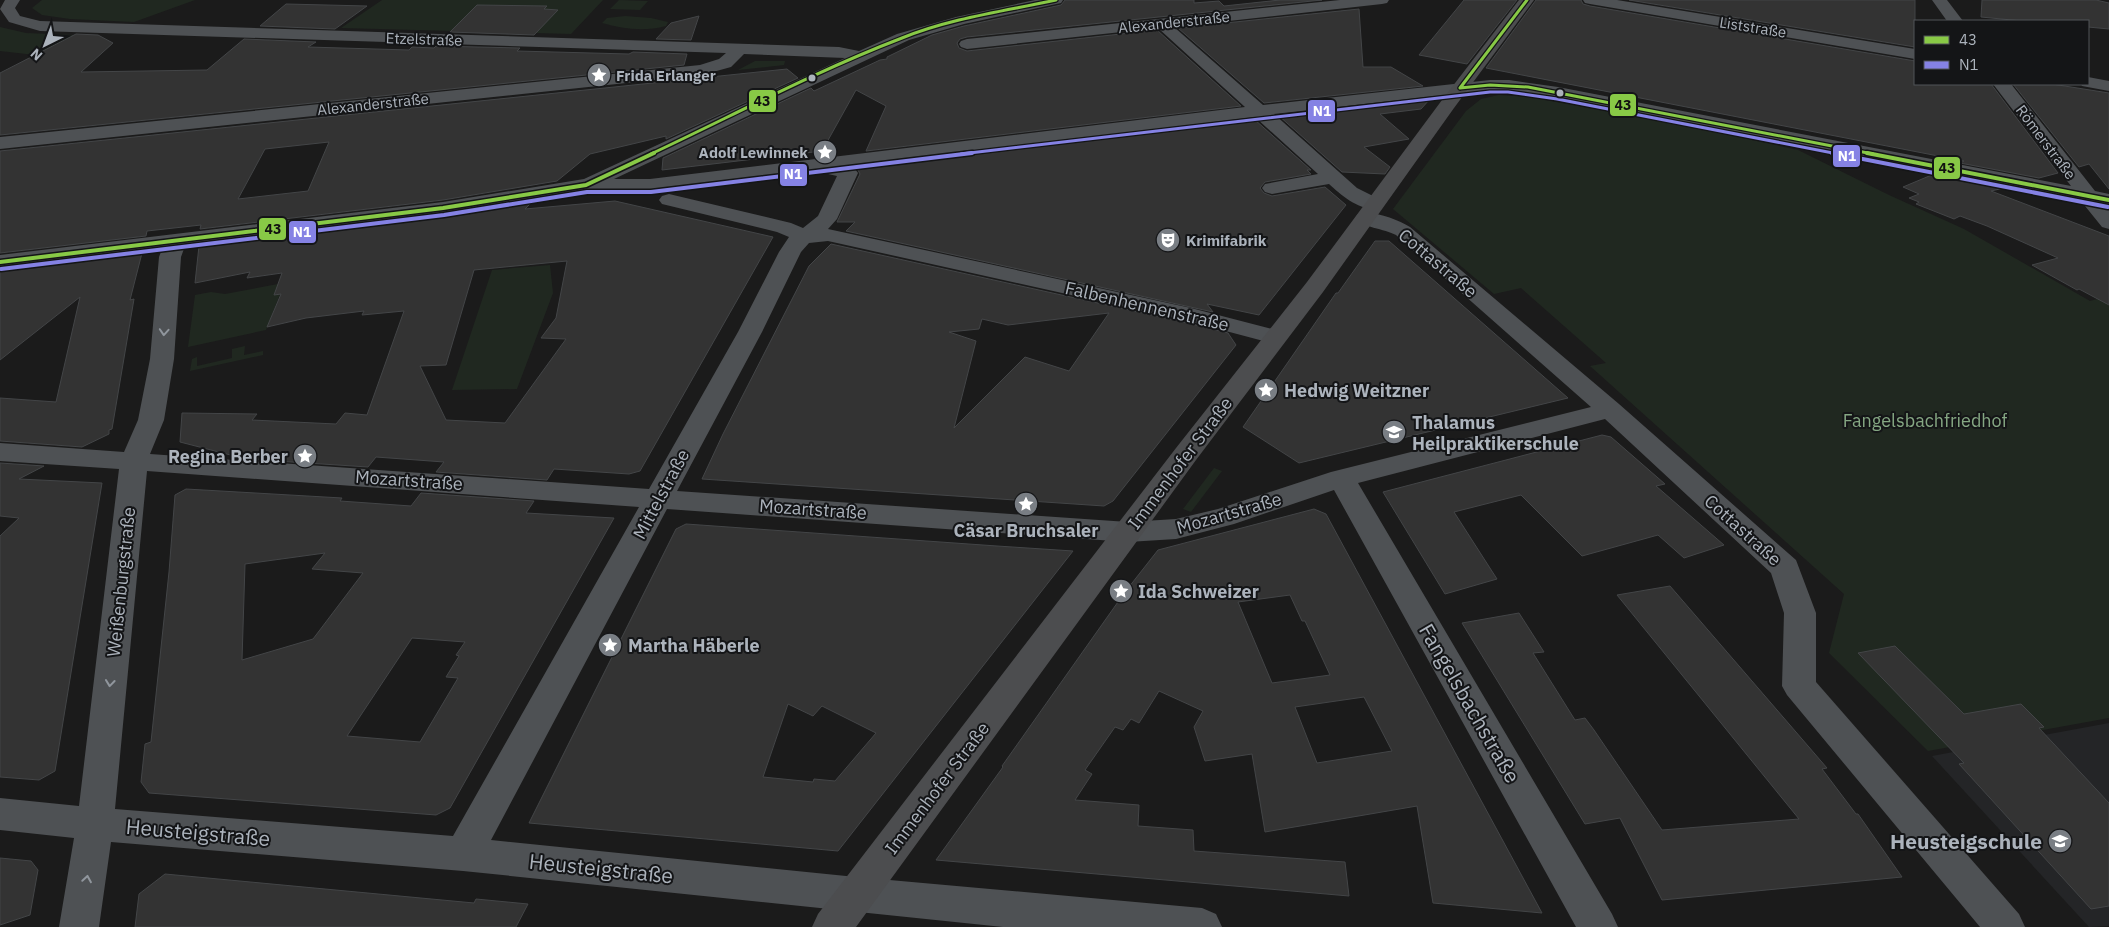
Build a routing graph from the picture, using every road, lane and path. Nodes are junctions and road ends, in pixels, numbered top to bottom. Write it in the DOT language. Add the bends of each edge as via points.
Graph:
graph roads {
  1 [pos="13,0"];
  2 [pos="1056,0"];
  3 [pos="1382,0"];
  4 [pos="1527,0"];
  5 [pos="1590,0"];
  6 [pos="1939,0"];
  7 [pos="0,2"];
  8 [pos="1346,2"];
  9 [pos="1954,20"];
  10 [pos="1162,24"];
  11 [pos="967,44"];
  12 [pos="739,50"];
  13 [pos="1914,54"];
  14 [pos="858,56"];
  15 [pos="2089,82"];
  16 [pos="2003,85"];
  17 [pos="2109,86"];
  18 [pos="1460,88"];
  19 [pos="1258,111"];
  20 [pos="0,143"];
  21 [pos="814,165"];
  22 [pos="1333,177"];
  23 [pos="586,185"];
  24 [pos="1272,188"];
  25 [pos="2086,195"];
  26 [pos="669,200"];
  27 [pos="2109,200"];
  28 [pos="1370,211"];
  29 [pos="2109,223"];
  30 [pos="806,237"];
  31 [pos="176,241"];
  32 [pos="0,262"];
  33 [pos="1275,337"];
  34 [pos="1610,410"];
  35 [pos="0,452"];
  36 [pos="134,460"];
  37 [pos="1341,478"];
  38 [pos="660,498"];
  39 [pos="1128,532"];
  40 [pos="0,814"];
  41 [pos="95,824"];
  42 [pos="463,854"];
  43 [pos="856,895"];
  44 [pos="79,927"];
  45 [pos="832,927"];
  46 [pos="1202,927"];
  47 [pos="1598,927"];
  48 [pos="2005,927"];
  1 -- 7 [label="street"];
  1 -- 12 [label="street, Etzelstraße" via="7,8 14,19 40,26"];
  2 -- 14 [label="street" via="930,28"];
  3 -- 8 [label="street, Alexanderstraße"];
  4 -- 18 [label="main road, Immenhofer Straße"];
  5 -- 13 [label="street, Liststraße"];
  6 -- 9 [label="street"];
  8 -- 10 [label="street, Alexanderstraße"];
  10 -- 11 [label="street, Alexanderstraße"];
  10 -- 19 [label="street, Cottastraße"];
  12 -- 14 [label="street, Etzelstraße" via="839,52"];
  12 -- 20 [label="street, Alexanderstraße" via="725,63 702,70"];
  14 -- 23 [label="street"];
  15 -- 17 [label="street"];
  16 -- 25 [label="street, Römerstraße"];
  18 -- 19 [label="street"];
  18 -- 25 [label="street" via="1508,85 1536,88"];
  18 -- 28 [label="main road, Immenhofer Straße"];
  19 -- 21 [label="street"];
  19 -- 22 [label="street, Cottastraße"];
  21 -- 23 [label="street" via="650,185"];
  21 -- 30 [label="street, Mittelstraße" via="848,173 827,219"];
  22 -- 24 [label="street"];
  22 -- 28 [label="street, Cottastraße"];
  23 -- 31 [label="street" via="443,208"];
  25 -- 27 [label="street"];
  25 -- 29 [label="street, Römerstraße"];
  26 -- 30 [label="street, Falbenhennenstraße" via="784,227"];
  28 -- 33 [label="main road, Immenhofer Straße"];
  28 -- 34 [label="street, Cottastraße" via="1403,231"];
  30 -- 33 [label="street, Falbenhennenstraße" via="828,235 1191,315"];
  30 -- 38 [label="street, Mittelstraße" via="797,242 790,252"];
  31 -- 32 [label="street"];
  31 -- 36 [label="street, Weißenburgstraße, one-way" via="170,257 162,359 151,420"];
  33 -- 39 [label="main road, Immenhofer Straße"];
  34 -- 37 [label="street, Mozartstraße"];
  34 -- 48 [label="street, Cottastraße" via="1785,568 1800,613 1800,686"];
  35 -- 36 [label="street, Mozartstraße"];
  36 -- 38 [label="street, Mozartstraße"];
  36 -- 41 [label="street, Weißenburgstraße, one-way"];
  37 -- 39 [label="street, Mozartstraße" via="1224,518 1176,529"];
  37 -- 47 [label="street, Fangelsbachstraße"];
  38 -- 39 [label="street, Mozartstraße"];
  38 -- 42 [label="street, Mittelstraße"];
  39 -- 43 [label="main road, Immenhofer Straße"];
  40 -- 41 [label="street, Heusteigstraße"];
  41 -- 42 [label="street, Heusteigstraße"];
  44 -- 41 [label="street, Weißenburgstraße, one-way"];
  42 -- 43 [label="street, Heusteigstraße"];
  43 -- 45 [label="main road, Immenhofer Straße"];
  43 -- 46 [label="street, Heusteigstraße"];
}
